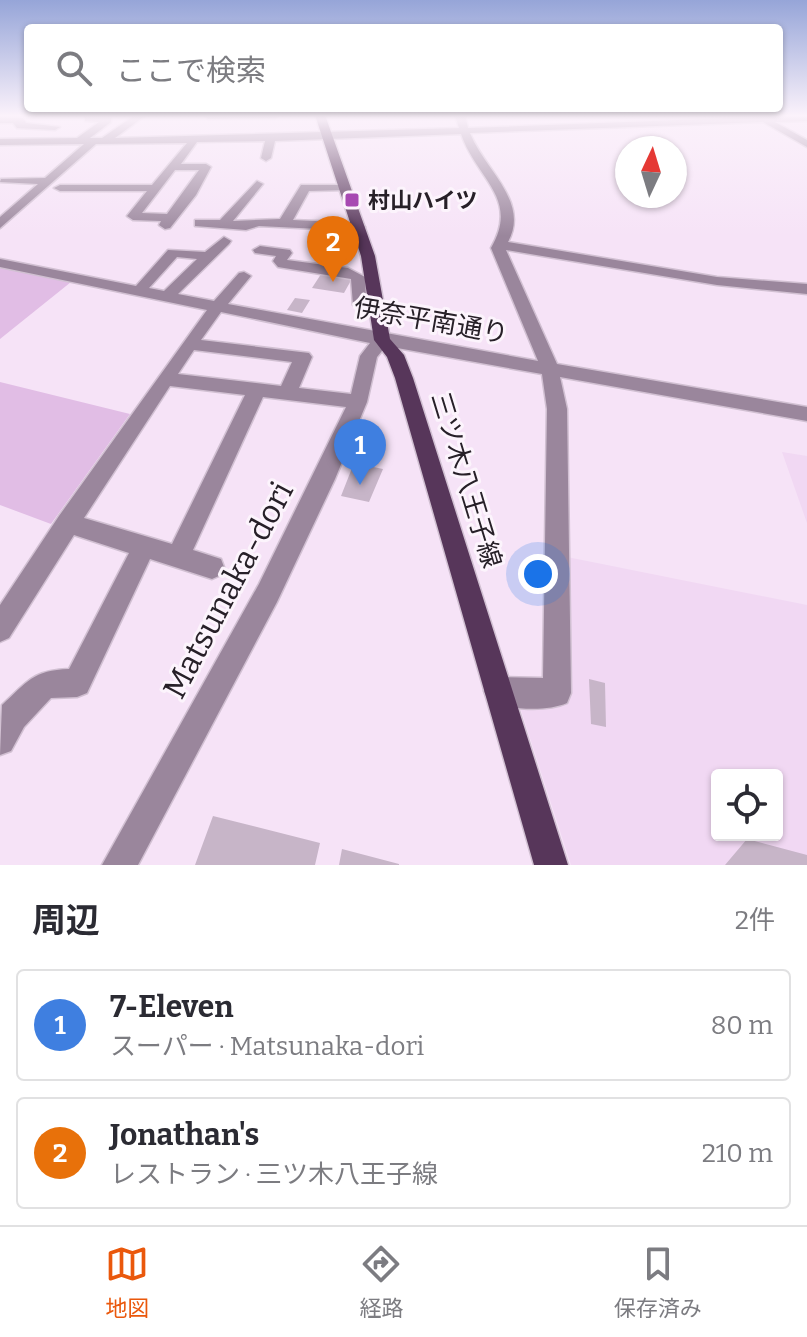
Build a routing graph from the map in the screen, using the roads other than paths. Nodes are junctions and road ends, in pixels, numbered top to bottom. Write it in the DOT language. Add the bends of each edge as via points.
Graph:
graph roads {
  1 [pos="81,155"];
  2 [pos="181,155"];
  3 [pos="334,155"];
  4 [pos="476,155"];
  5 [pos="173,167"];
  6 [pos="92,172"];
  7 [pos="3,184"];
  8 [pos="257,184"];
  9 [pos="44,185"];
  10 [pos="60,188"];
  11 [pos="155,188"];
  12 [pos="345,188"];
  13 [pos="77,192"];
  14 [pos="0,200"];
  15 [pos="27,200"];
  16 [pos="200,223"];
  17 [pos="0,224"];
  18 [pos="284,224"];
  19 [pos="223,225"];
  20 [pos="359,227"];
  21 [pos="224,241"];
  22 [pos="500,245"];
  23 [pos="260,250"];
  24 [pos="209,256"];
  25 [pos="0,263"];
  26 [pos="245,276"];
  27 [pos="807,289"];
  28 [pos="139,291"];
  29 [pos="168,296"];
  30 [pos="374,303"];
  31 [pos="216,306"];
  32 [pos="382,340"];
  33 [pos="188,344"];
  34 [pos="550,369"];
  35 [pos="165,379"];
  36 [pos="257,390"];
  37 [pos="287,394"];
  38 [pos="358,402"];
  39 [pos="807,414"];
  40 [pos="67,523"];
  41 [pos="144,547"];
  42 [pos="178,557"];
  43 [pos="212,567"];
  44 [pos="0,629"];
  45 [pos="498,691"];
  46 [pos="0,740"];
  47 [pos="119,865"];
  48 [pos="551,865"];
  1 -- 9 [label="street"];
  2 -- 5 [label="street"];
  3 -- 12 [label="main road, 三ツ木八王子線"];
  4 -- 22 [label="street" via="509,206 510,231"];
  5 -- 11 [label="street"];
  5 -- 11 [label="street" via="206,167 168,222 133,216"];
  6 -- 13 [label="street"];
  7 -- 9 [label="street"];
  8 -- 19 [label="street"];
  9 -- 15 [label="street"];
  10 -- 13 [label="street"];
  11 -- 13 [label="street"];
  12 -- 18 [label="street" via="305,187"];
  12 -- 20 [label="main road, 三ツ木八王子線"];
  14 -- 15 [label="street"];
  15 -- 17 [label="street"];
  16 -- 19 [label="street"];
  18 -- 19 [label="street"];
  18 -- 20 [label="street"];
  20 -- 30 [label="main road, 三ツ木八王子線"];
  21 -- 24 [label="street"];
  22 -- 27 [label="street" via="717,281"];
  22 -- 34 [label="street"];
  23 -- 30 [label="street" via="285,253 283,264 348,272 358,277 358,302"];
  24 -- 28 [label="street" via="173,253"];
  24 -- 29 [label="street"];
  25 -- 28 [label="street, 伊奈平南通り"];
  26 -- 31 [label="street"];
  28 -- 29 [label="street, 伊奈平南通り"];
  29 -- 31 [label="street, 伊奈平南通り"];
  30 -- 32 [label="main road, 三ツ木八王子線"];
  31 -- 32 [label="street, 伊奈平南通り"];
  31 -- 33 [label="street"];
  32 -- 34 [label="street, 伊奈平南通り"];
  32 -- 38 [label="street, Matsunaka-dori" via="369,356"];
  32 -- 45 [label="main road, 三ツ木八王子線" via="404,378"];
  33 -- 35 [label="street"];
  33 -- 37 [label="street" via="303,357"];
  34 -- 39 [label="street, 伊奈平南通り"];
  34 -- 45 [label="street" via="557,409 557,693"];
  35 -- 36 [label="street"];
  35 -- 40 [label="street"];
  36 -- 37 [label="street"];
  36 -- 42 [label="street"];
  37 -- 38 [label="street"];
  38 -- 47 [label="street, Matsunaka-dori" via="268,593"];
  40 -- 41 [label="street"];
  40 -- 44 [label="street"];
  41 -- 42 [label="street"];
  41 -- 46 [label="street" via="77,683 45,684 13,716"];
  42 -- 43 [label="street"];
  45 -- 48 [label="main road, 三ツ木八王子線"];
}
